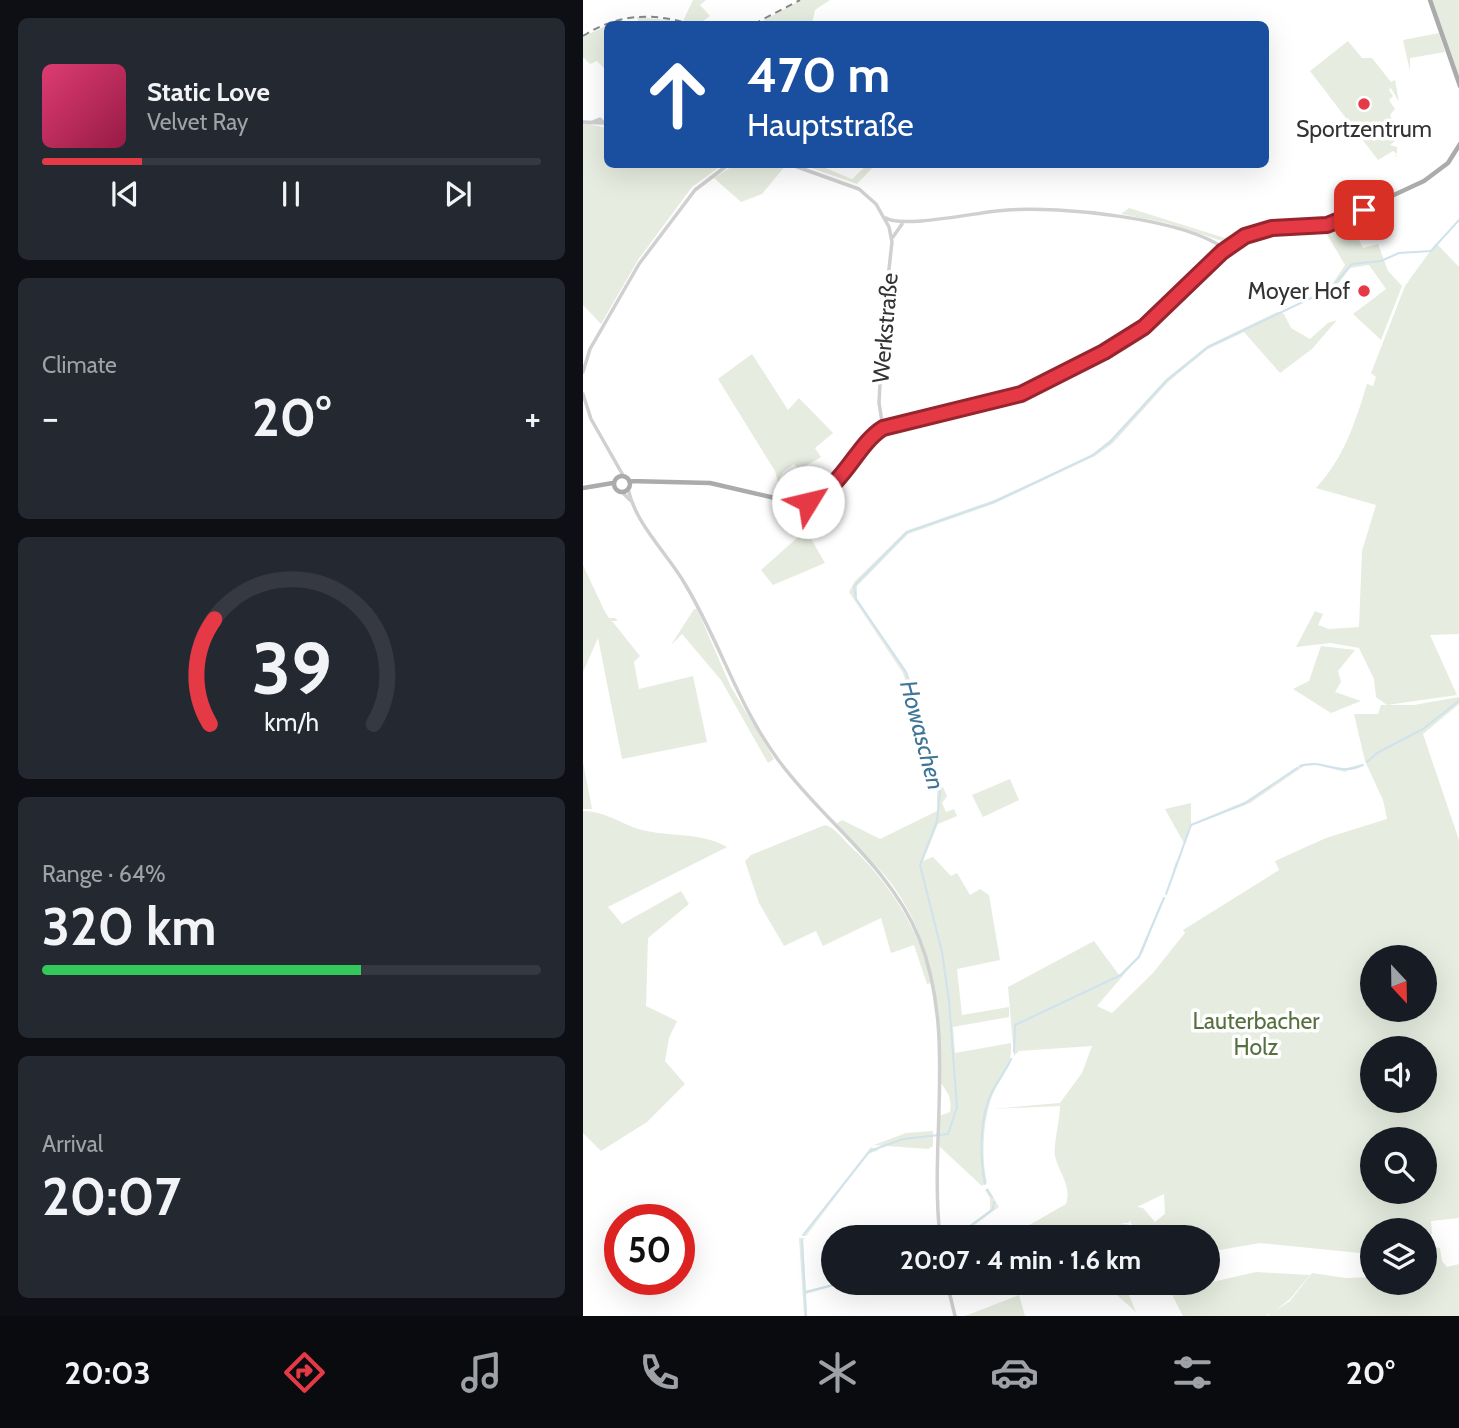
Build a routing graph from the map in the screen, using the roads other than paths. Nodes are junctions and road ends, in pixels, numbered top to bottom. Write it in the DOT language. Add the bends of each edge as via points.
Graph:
graph roads {
  1 [pos="1430,0"];
  2 [pos="1459,86"];
  3 [pos="583,122"];
  4 [pos="604,124"];
  5 [pos="1459,144"];
  6 [pos="724,168"];
  7 [pos="801,168"];
  8 [pos="886,218"];
  9 [pos="903,223"];
  10 [pos="889,227"];
  11 [pos="892,242"];
  12 [pos="1224,251"];
  13 [pos="583,372"];
  14 [pos="583,394"];
  15 [pos="883,428"];
  16 [pos="623,484"];
  17 [pos="598,487"];
  18 [pos="583,488"];
  19 [pos="940,1225"];
  20 [pos="950,1295"];
  21 [pos="955,1316"];
  1 -- 2 [label="main road"];
  3 -- 4 [label="street"];
  5 -- 12 [label="main road" via="1448,163 1431,177 1360,211 1323,226 1265,229"];
  6 -- 13 [label="street" via="695,190 639,264 590,348"];
  7 -- 8 [label="street" via="852,185"];
  8 -- 9 [label="street"];
  8 -- 10 [label="street, Werkstraße"];
  9 -- 10 [label="street"];
  9 -- 11 [label="street"];
  9 -- 12 [label="street" via="1007,210 1087,211 1168,227"];
  10 -- 11 [label="street, Werkstraße"];
  11 -- 15 [label="street, Werkstraße" via="881,357"];
  12 -- 15 [label="main road" via="1151,322 1099,354 1021,394"];
  14 -- 16 [label="street"];
  15 -- 16 [label="main road" via="839,478 803,503 701,482"];
  16 -- 17 [label="main road"];
  16 -- 17 [label="main road" via="615,489"];
  16 -- 19 [label="street" via="688,589 764,740 808,797 883,877 914,927 931,974 937,1008"];
  17 -- 18 [label="main road"];
  20 -- 21 [label="street"];
}
